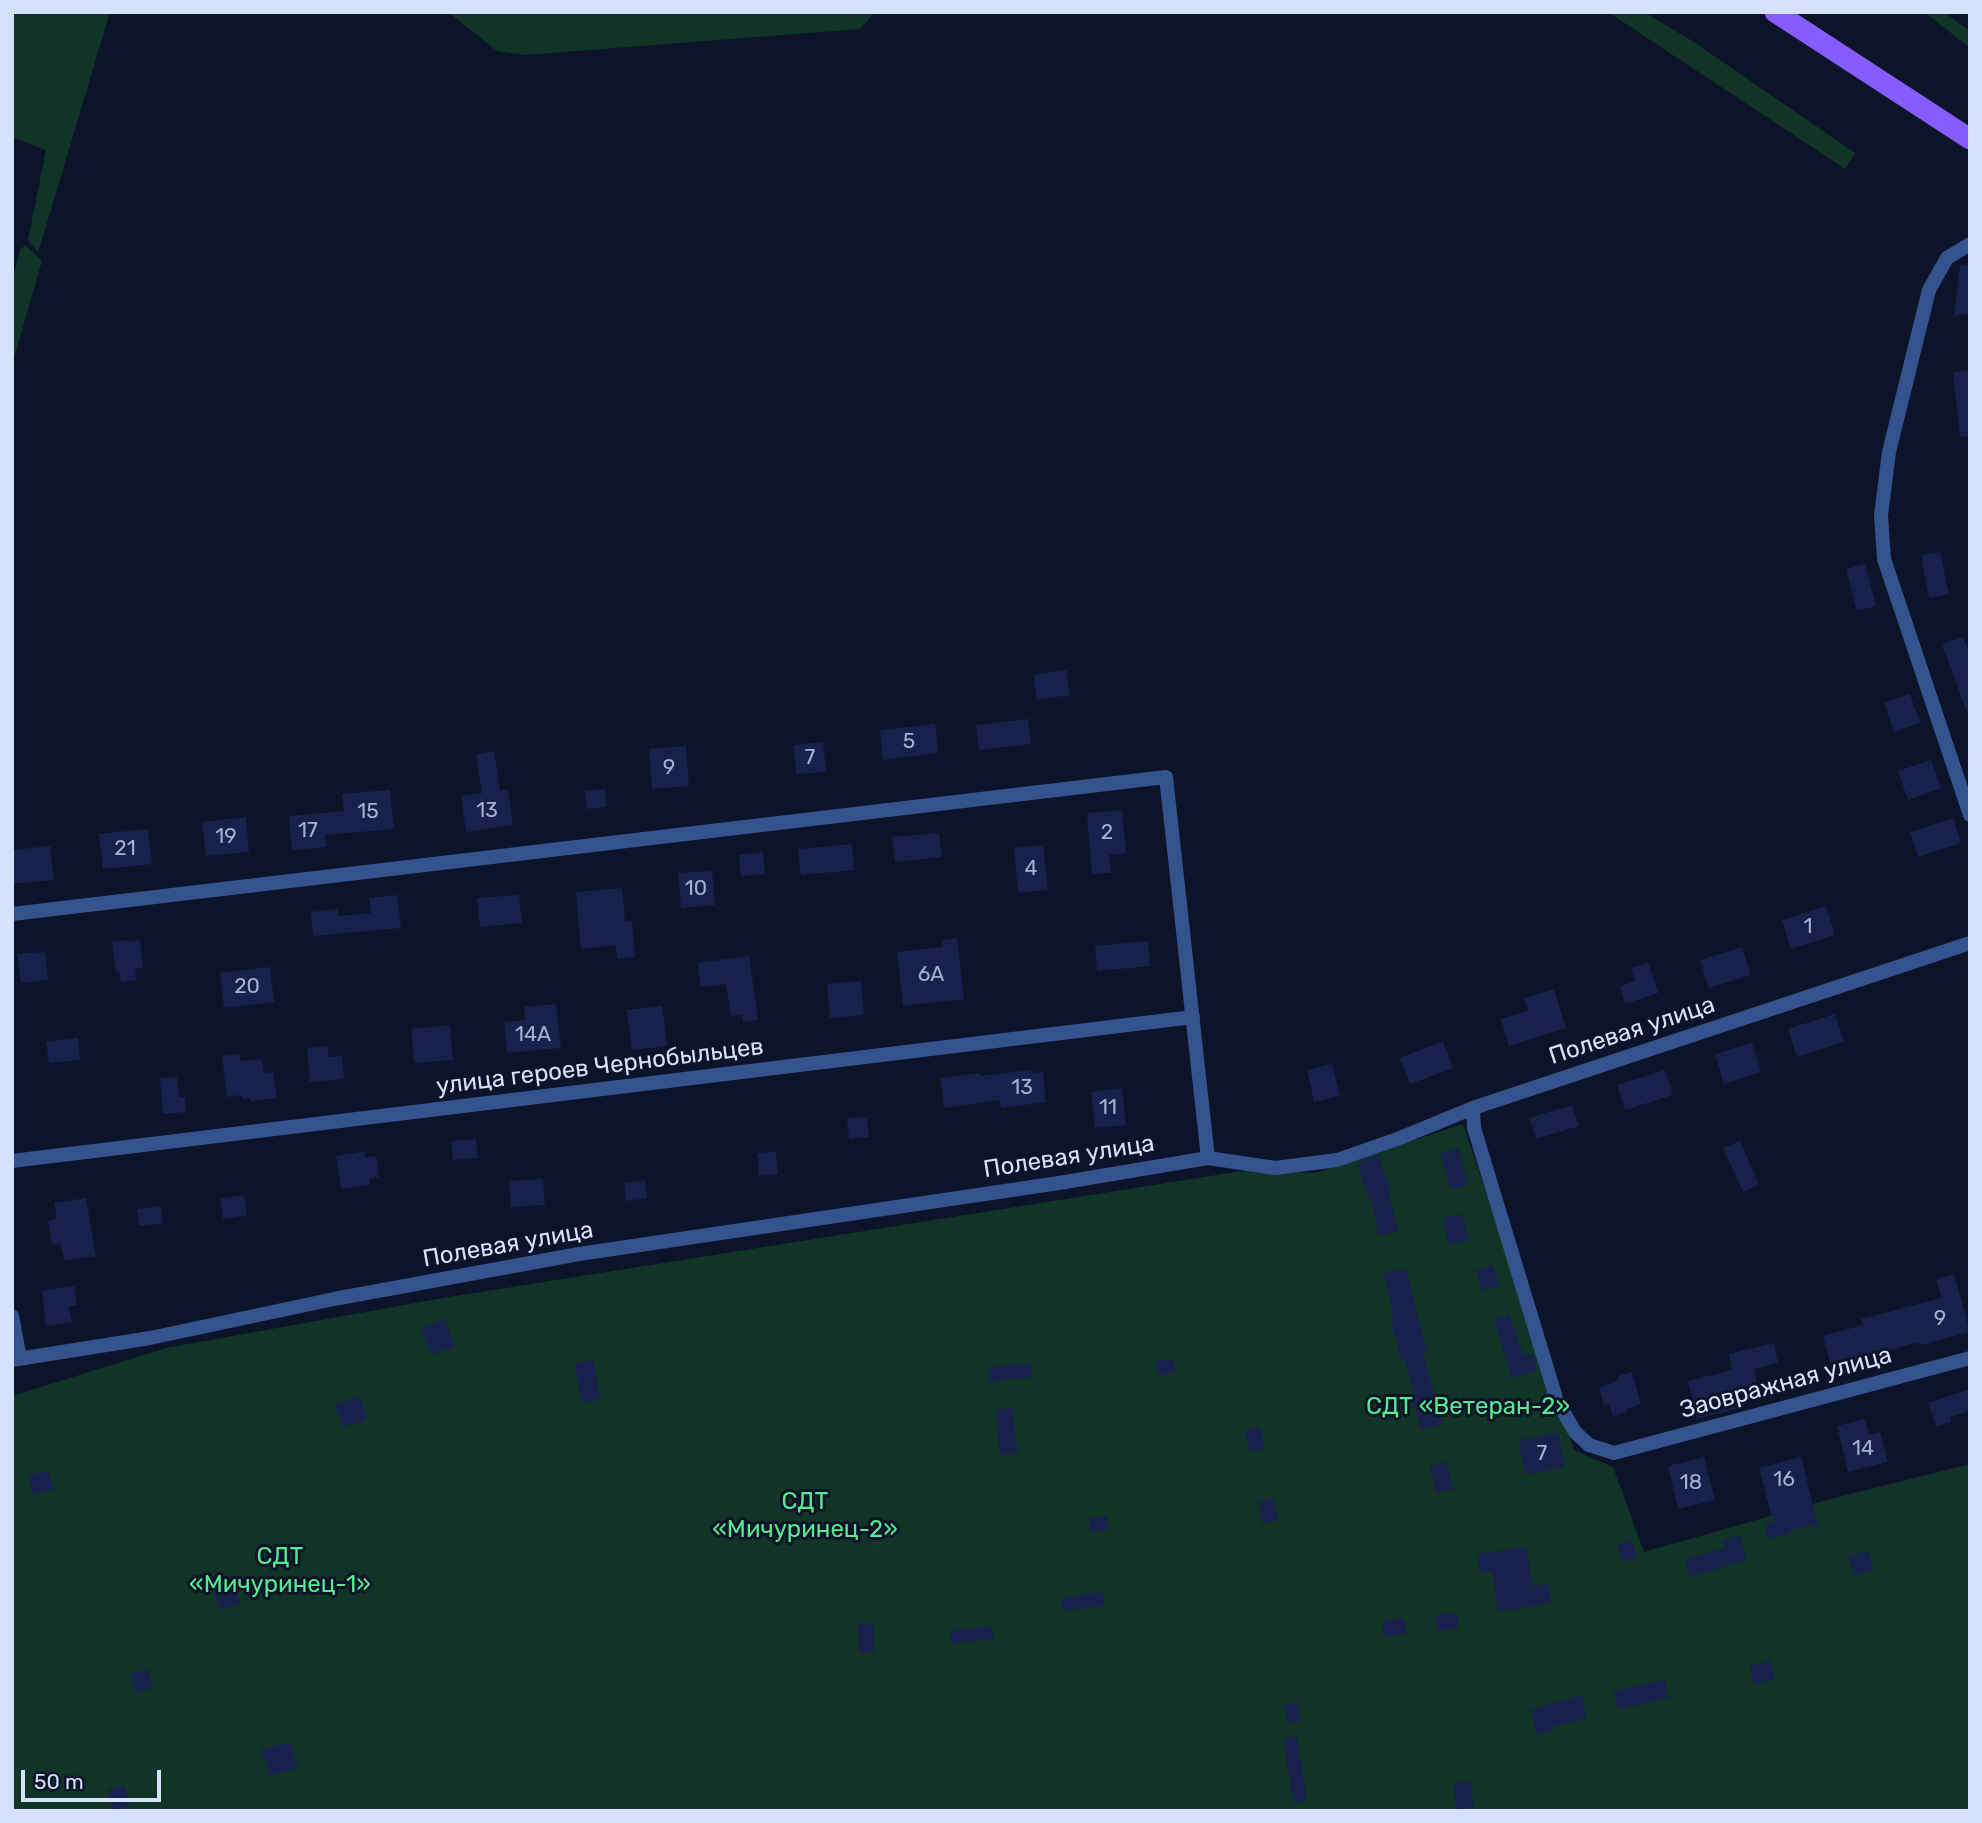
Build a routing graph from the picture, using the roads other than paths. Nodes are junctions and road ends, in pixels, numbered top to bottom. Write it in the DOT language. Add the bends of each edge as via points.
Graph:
graph roads {
  1 [pos="1774,12"];
  2 [pos="1970,139"];
  3 [pos="1970,244"];
  4 [pos="1970,815"];
  5 [pos="12,914"];
  6 [pos="1970,943"];
  7 [pos="1194,1017"];
  8 [pos="1474,1108"];
  9 [pos="1208,1158"];
  10 [pos="12,1161"];
  11 [pos="12,1316"];
  12 [pos="1970,1358"];
  13 [pos="16,1359"];
  1 -- 2 [label="main road"];
  3 -- 4 [label="street" via="1947,258 1929,290 1889,453 1881,515 1884,559"];
  5 -- 7 [label="street" via="1166,777"];
  6 -- 8 [label="street, Полевая улица"];
  7 -- 9 [label="street"];
  7 -- 10 [label="street, улица героев Чернобыльцев"];
  8 -- 9 [label="street, Полевая улица" via="1337,1160 1275,1168"];
  8 -- 12 [label="street, Заовражная улица" via="1474,1128 1558,1401 1575,1432 1589,1445 1614,1453"];
  9 -- 13 [label="street, Полевая улица" via="579,1254 150,1338"];
  11 -- 13 [label="street"];
}
